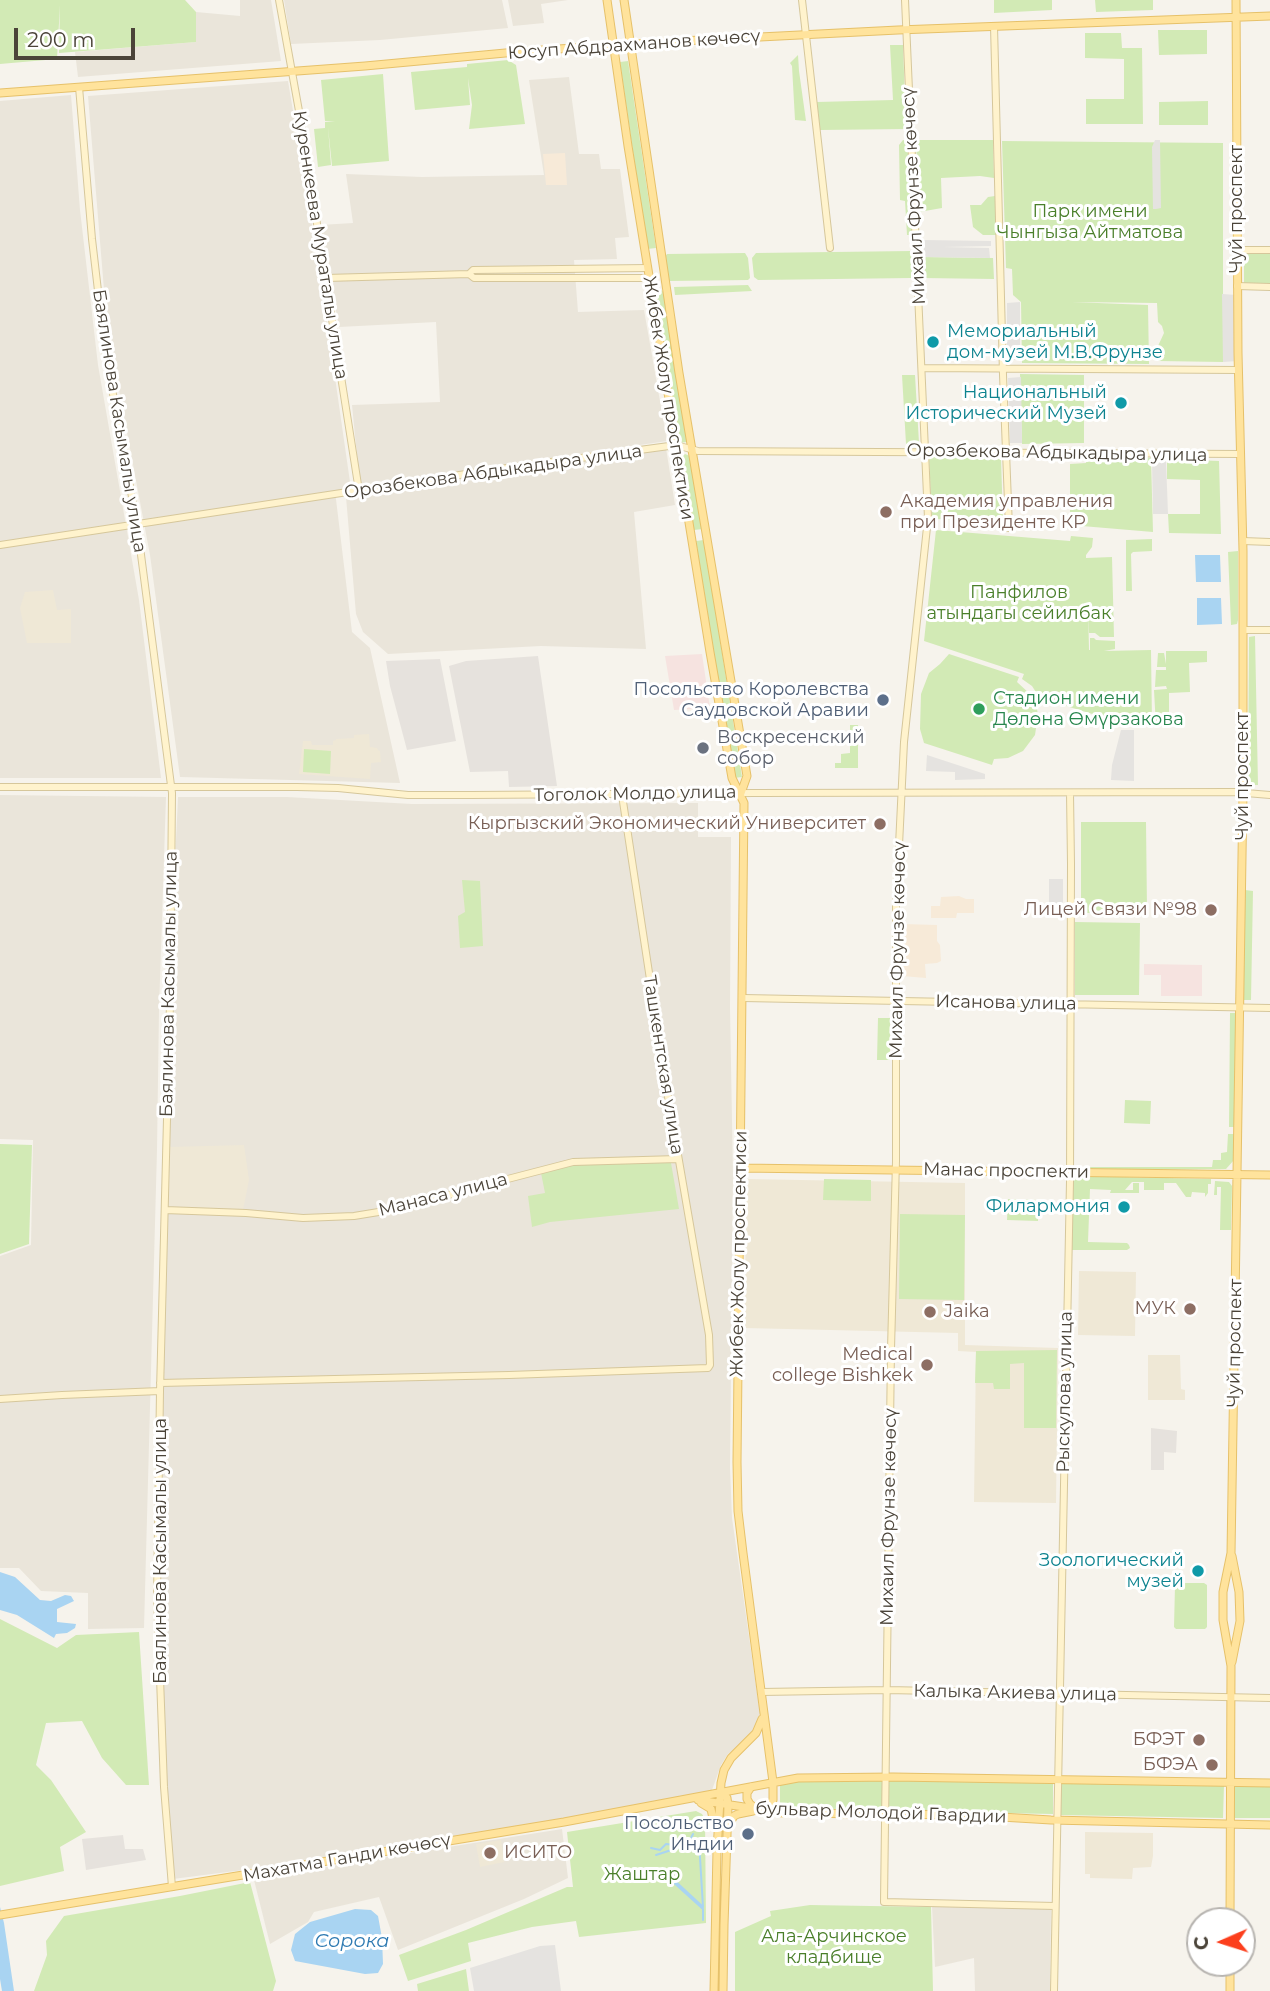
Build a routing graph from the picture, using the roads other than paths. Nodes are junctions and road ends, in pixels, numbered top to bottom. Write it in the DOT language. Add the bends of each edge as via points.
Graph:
graph roads {
  1 [pos="279,0"];
  2 [pos="607,0"];
  3 [pos="624,0"];
  4 [pos="802,0"];
  5 [pos="905,0"];
  6 [pos="1236,0"];
  7 [pos="1270,16"];
  8 [pos="1236,17"];
  9 [pos="993,26"];
  10 [pos="906,30"];
  11 [pos="805,34"];
  12 [pos="631,44"];
  13 [pos="614,45"];
  14 [pos="292,71"];
  15 [pos="79,87"];
  16 [pos="0,93"];
  17 [pos="830,248"];
  18 [pos="1237,250"];
  19 [pos="1270,250"];
  20 [pos="648,268"];
  21 [pos="469,274"];
  22 [pos="326,278"];
  23 [pos="649,278"];
  24 [pos="1237,286"];
  25 [pos="1270,287"];
  26 [pos="922,368"];
  27 [pos="1003,368"];
  28 [pos="1238,370"];
  29 [pos="676,445"];
  30 [pos="691,449"];
  31 [pos="926,451"];
  32 [pos="1006,453"];
  33 [pos="1240,454"];
  34 [pos="359,491"];
  35 [pos="137,524"];
  36 [pos="1009,528"];
  37 [pos="1243,541"];
  38 [pos="1270,542"];
  39 [pos="0,545"];
  40 [pos="1243,630"];
  41 [pos="1270,630"];
  42 [pos="0,787"];
  43 [pos="171,787"];
  44 [pos="741,793"];
  45 [pos="901,793"];
  46 [pos="1070,793"];
  47 [pos="1243,793"];
  48 [pos="1270,794"];
  49 [pos="622,795"];
  50 [pos="743,998"];
  51 [pos="896,1001"];
  52 [pos="1071,1004"];
  53 [pos="1240,1008"];
  54 [pos="1270,1008"];
  55 [pos="678,1159"];
  56 [pos="741,1168"];
  57 [pos="896,1169"];
  58 [pos="1069,1172"];
  59 [pos="1237,1175"];
  60 [pos="1270,1175"];
  61 [pos="165,1210"];
  62 [pos="160,1387"];
  63 [pos="0,1399"];
  64 [pos="1231,1553"];
  65 [pos="1231,1666"];
  66 [pos="887,1690"];
  67 [pos="761,1692"];
  68 [pos="1059,1693"];
  69 [pos="1230,1697"];
  70 [pos="1270,1698"];
  71 [pos="763,1714"];
  72 [pos="886,1777"];
  73 [pos="1058,1780"];
  74 [pos="773,1782"];
  75 [pos="1230,1782"];
  76 [pos="1270,1783"];
  77 [pos="752,1786"];
  78 [pos="721,1793"];
  79 [pos="693,1799"];
  80 [pos="683,1801"];
  81 [pos="719,1803"];
  82 [pos="728,1805"];
  83 [pos="758,1810"];
  84 [pos="886,1814"];
  85 [pos="1057,1820"];
  86 [pos="1230,1824"];
  87 [pos="1270,1825"];
  88 [pos="727,1828"];
  89 [pos="717,1841"];
  90 [pos="172,1887"];
  91 [pos="1055,1906"];
  92 [pos="1230,1907"];
  93 [pos="4,1914"];
  94 [pos="714,1991"];
  95 [pos="723,1991"];
  96 [pos="1054,1991"];
  1 -- 14 [label="street, Куренкеева Мураталы улица"];
  2 -- 13 [label="main road, Жибек Жолу проспектиси"];
  3 -- 12 [label="main road, Жибек Жолу проспектиси"];
  4 -- 11 [label="street"];
  5 -- 10 [label="street, Михаил Фрунзе көчөсү"];
  6 -- 8 [label="main road, Чуй проспект"];
  7 -- 8 [label="main road, Юсуп Абдрахманов көчөсү"];
  8 -- 9 [label="main road, Юсуп Абдрахманов көчөсү"];
  8 -- 18 [label="main road, Чуй проспект"];
  9 -- 10 [label="main road, Юсуп Абдрахманов көчөсү"];
  9 -- 27 [label="street"];
  10 -- 11 [label="main road, Юсуп Абдрахманов көчөсү"];
  10 -- 26 [label="street, Михаил Фрунзе көчөсү"];
  11 -- 12 [label="main road, Юсуп Абдрахманов көчөсү"];
  11 -- 17 [label="street"];
  12 -- 13 [label="main road, Юсуп Абдрахманов көчөсү"];
  12 -- 30 [label="main road, Жибек Жолу проспектиси"];
  13 -- 14 [label="main road, Юсуп Абдрахманов көчөсү"];
  13 -- 20 [label="main road, Жибек Жолу проспектиси"];
  14 -- 15 [label="main road, Юсуп Абдрахманов көчөсү"];
  14 -- 22 [label="street, Куренкеева Мураталы улица"];
  15 -- 16 [label="main road, Юсуп Абдрахманов көчөсү"];
  15 -- 35 [label="street, Баялинова Касымалы улица" via="105,354"];
  18 -- 19 [label="street"];
  18 -- 24 [label="main road, Чуй проспект"];
  20 -- 21 [label="street" via="473,270"];
  20 -- 23 [label="main road, Жибек Жолу проспектиси"];
  21 -- 22 [label="street"];
  21 -- 23 [label="street" via="474,278"];
  22 -- 34 [label="street, Куренкеева Мураталы улица"];
  23 -- 29 [label="main road, Жибек Жолу проспектиси"];
  24 -- 25 [label="street"];
  24 -- 28 [label="main road, Чуй проспект"];
  26 -- 27 [label="street"];
  26 -- 31 [label="street, Михаил Фрунзе көчөсү"];
  27 -- 28 [label="street"];
  27 -- 32 [label="street"];
  28 -- 33 [label="main road, Чуй проспект"];
  29 -- 30 [label="street, Орозбекова Абдыкадыра улица"];
  29 -- 34 [label="street, Орозбекова Абдыкадыра улица"];
  29 -- 44 [label="main road, Жибек Жолу проспектиси" via="732,775"];
  30 -- 31 [label="street, Орозбекова Абдыкадыра улица"];
  30 -- 44 [label="main road, Жибек Жолу проспектиси" via="747,776"];
  31 -- 32 [label="street, Орозбекова Абдыкадыра улица"];
  31 -- 45 [label="street, Михаил Фрунзе көчөсү" via="927,533"];
  32 -- 33 [label="street, Орозбекова Абдыкадыра улица"];
  32 -- 36 [label="street"];
  33 -- 37 [label="main road, Чуй проспект"];
  34 -- 35 [label="street, Орозбекова Абдыкадыра улица"];
  35 -- 39 [label="street, Орозбекова Абдыкадыра улица"];
  35 -- 43 [label="street, Баялинова Касымалы улица"];
  37 -- 38 [label="street"];
  37 -- 40 [label="main road, Чуй проспект"];
  40 -- 41 [label="street"];
  40 -- 47 [label="main road, Чуй проспект"];
  42 -- 43 [label="street, Тоголок Молдо улица"];
  43 -- 49 [label="street, Тоголок Молдо улица" via="338,788 408,795"];
  43 -- 61 [label="street, Баялинова Касымалы улица"];
  44 -- 45 [label="street, Тоголок Молдо улица"];
  44 -- 49 [label="street, Тоголок Молдо улица"];
  44 -- 50 [label="main road, Жибек Жолу проспектиси"];
  45 -- 46 [label="street, Тоголок Молдо улица"];
  45 -- 51 [label="street, Михаил Фрунзе көчөсү"];
  46 -- 47 [label="street, Тоголок Молдо улица"];
  46 -- 52 [label="street, Рыскулова улица"];
  47 -- 48 [label="street, Тоголок Молдо улица"];
  47 -- 53 [label="main road, Чуй проспект"];
  49 -- 55 [label="street, Ташкентская улица"];
  50 -- 51 [label="street, Исанова улица"];
  50 -- 56 [label="main road, Жибек Жолу проспектиси"];
  51 -- 52 [label="street, Исанова улица"];
  51 -- 57 [label="street, Михаил Фрунзе көчөсү"];
  52 -- 53 [label="street, Исанова улица"];
  52 -- 58 [label="street, Рыскулова улица"];
  53 -- 54 [label="street, Исанова улица"];
  53 -- 59 [label="main road, Чуй проспект"];
  55 -- 61 [label="street, Манаса улица" via="573,1162 403,1208 354,1216 303,1218"];
  55 -- 62 [label="street, Ташкентская улица" via="709,1335 708,1368 282,1379"];
  56 -- 57 [label="main road, Манас проспекти"];
  56 -- 67 [label="main road, Жибек Жолу проспектиси" via="738,1511"];
  57 -- 58 [label="main road, Манас проспекти"];
  57 -- 66 [label="street, Михаил Фрунзе көчөсү"];
  58 -- 59 [label="main road, Манас проспекти"];
  58 -- 68 [label="street, Рыскулова улица"];
  59 -- 60 [label="main road, Манас проспекти"];
  59 -- 64 [label="main road, Чуй проспект"];
  61 -- 62 [label="street, Баялинова Касымалы улица"];
  62 -- 63 [label="street"];
  62 -- 90 [label="street, Баялинова Касымалы улица" via="157,1596"];
  64 -- 65 [label="main road, Чуй проспект" via="1223,1592"];
  64 -- 65 [label="main road, Чуй проспект" via="1240,1621"];
  65 -- 69 [label="main road, Чуй проспект"];
  66 -- 67 [label="street, Калыка Акиева улица"];
  66 -- 68 [label="street, Калыка Акиева улица"];
  66 -- 72 [label="street, Михаил Фрунзе көчөсү"];
  67 -- 71 [label="main road, Жибек Жолу проспектиси"];
  68 -- 69 [label="street, Калыка Акиева улица"];
  68 -- 73 [label="street, Рыскулова улица"];
  69 -- 70 [label="street, Калыка Акиева улица"];
  69 -- 75 [label="main road, Чуй проспект"];
  71 -- 74 [label="main road, Жибек Жолу проспектиси"];
  71 -- 78 [label="main road" via="756,1733 727,1765"];
  72 -- 73 [label="main road, бульвар Молодой Гвардии"];
  72 -- 74 [label="main road, бульвар Молодой Гвардии"];
  72 -- 84 [label="street, Михаил Фрунзе көчөсү"];
  73 -- 75 [label="main road, бульвар Молодой Гвардии"];
  73 -- 85 [label="street, Рыскулова улица"];
  74 -- 77 [label="main road, бульвар Молодой Гвардии"];
  74 -- 83 [label="main road" via="773,1800"];
  75 -- 76 [label="main road, бульвар Молодой Гвардии"];
  75 -- 86 [label="main road, Чуй проспект"];
  77 -- 78 [label="main road, бульвар Молодой Гвардии"];
  77 -- 83 [label="main road" via="747,1799"];
  78 -- 79 [label="main road, бульвар Молодой Гвардии"];
  78 -- 81 [label="main road"];
  78 -- 82 [label="main road"];
  79 -- 80 [label="main road, Махатма Ганди көчөсү"];
  79 -- 81 [label="main road, бульвар Молодой Гвардии"];
  80 -- 89 [label="main road" via="710,1809"];
  80 -- 90 [label="main road, Махатма Ганди көчөсү"];
  81 -- 82 [label="main road, бульвар Молодой Гвардии"];
  81 -- 89 [label="main road"];
  82 -- 83 [label="main road, бульвар Молодой Гвардии"];
  82 -- 88 [label="main road"];
  83 -- 84 [label="main road, бульвар Молодой Гвардии"];
  83 -- 88 [label="main road" via="734,1816"];
  84 -- 85 [label="main road, бульвар Молодой Гвардии"];
  84 -- 91 [label="street, Михаил Фрунзе көчөсү" via="884,1902"];
  85 -- 86 [label="main road, бульвар Молодой Гвардии"];
  85 -- 91 [label="street, Рыскулова улица"];
  86 -- 87 [label="main road, бульвар Молодой Гвардии"];
  86 -- 92 [label="main road, Чуй проспект"];
  88 -- 95 [label="main road"];
  89 -- 94 [label="main road"];
  90 -- 93 [label="main road, Махатма Ганди көчөсү"];
  91 -- 96 [label="street, Рыскулова улица"];
}
